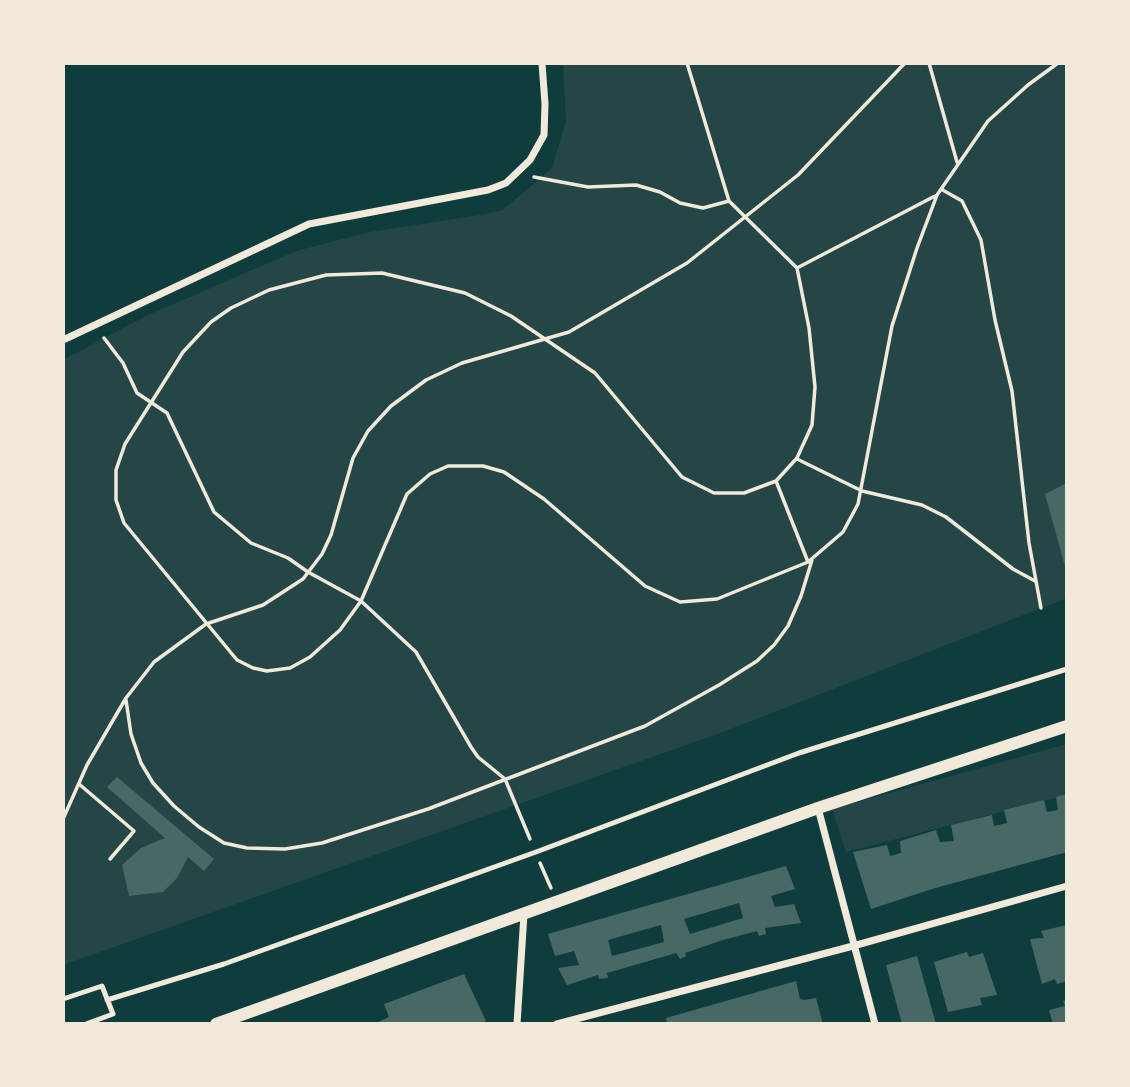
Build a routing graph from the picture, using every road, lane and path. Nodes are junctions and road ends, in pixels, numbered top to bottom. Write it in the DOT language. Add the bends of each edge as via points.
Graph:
graph roads {
  1 [pos="542,63"];
  2 [pos="687,63"];
  3 [pos="905,63"];
  4 [pos="929,63"];
  5 [pos="1058,63"];
  6 [pos="958,164"];
  7 [pos="519,171"];
  8 [pos="941,189"];
  9 [pos="937,195"];
  10 [pos="729,201"];
  11 [pos="744,218"];
  12 [pos="797,268"];
  13 [pos="104,338"];
  14 [pos="542,338"];
  15 [pos="63,340"];
  16 [pos="150,401"];
  17 [pos="797,458"];
  18 [pos="776,481"];
  19 [pos="862,491"];
  20 [pos="810,561"];
  21 [pos="308,572"];
  22 [pos="1035,581"];
  23 [pos="361,601"];
  24 [pos="1041,608"];
  25 [pos="206,624"];
  26 [pos="1067,669"];
  27 [pos="125,698"];
  28 [pos="1067,726"];
  29 [pos="505,779"];
  30 [pos="79,784"];
  31 [pos="818,808"];
  32 [pos="63,819"];
  33 [pos="110,859"];
  34 [pos="1067,886"];
  35 [pos="524,914"];
  36 [pos="853,946"];
  37 [pos="63,999"];
  38 [pos="107,1000"];
  39 [pos="86,1024"];
  40 [pos="216,1024"];
  41 [pos="517,1024"];
  42 [pos="557,1024"];
  43 [pos="875,1024"];
  1 -- 7 [label="street" via="544,135"];
  2 -- 10 [label="path"];
  3 -- 11 [label="path" via="798,175"];
  4 -- 6 [label="path"];
  5 -- 6 [label="path" via="988,121"];
  6 -- 8 [label="path"];
  7 -- 10 [label="path" via="588,187 636,185 703,208"];
  7 -- 15 [label="street" via="488,190 309,224"];
  8 -- 9 [label="path"];
  8 -- 22 [label="path" via="962,201 981,240 1012,391"];
  9 -- 12 [label="path"];
  9 -- 19 [label="path" via="892,326"];
  10 -- 11 [label="path"];
  11 -- 12 [label="path"];
  11 -- 14 [label="path" via="687,263 569,332"];
  12 -- 17 [label="path" via="815,387 812,425"];
  13 -- 16 [label="path" via="137,393"];
  14 -- 16 [label="path" via="466,293 382,273 326,275 269,290 211,322 183,352"];
  14 -- 18 [label="path" via="595,373 682,477 714,493 744,493"];
  14 -- 21 [label="path" via="462,363 426,380 391,405 368,431 353,458 331,535"];
  16 -- 21 [label="path" via="167,413 214,512 251,543"];
  16 -- 25 [label="path" via="124,444 116,470 117,500 124,523"];
  17 -- 18 [label="path"];
  17 -- 19 [label="path"];
  18 -- 20 [label="path"];
  19 -- 20 [label="path" via="843,532"];
  19 -- 22 [label="path" via="922,505 946,517"];
  20 -- 23 [label="path" via="717,599 680,602 645,586 544,499 504,472 465,464 430,474 407,494"];
  20 -- 29 [label="path" via="788,626 757,661 645,726"];
  21 -- 23 [label="path"];
  21 -- 25 [label="path" via="263,605"];
  22 -- 24 [label="path"];
  23 -- 25 [label="path" via="340,630 290,668 267,671 237,660"];
  23 -- 29 [label="path" via="416,652 478,757"];
  25 -- 27 [label="path" via="153,662"];
  26 -- 38 [label="lane" via="799,752 224,964"];
  27 -- 29 [label="path" via="131,734 153,783 199,827 224,843 247,848 285,849 322,843"];
  27 -- 30 [label="path"];
  28 -- 31 [label="street"];
  30 -- 32 [label="path"];
  30 -- 33 [label="path" via="134,831"];
  31 -- 35 [label="street"];
  31 -- 36 [label="street"];
  34 -- 36 [label="street"];
  35 -- 40 [label="street"];
  35 -- 41 [label="street"];
  36 -- 42 [label="street"];
  36 -- 43 [label="street"];
  37 -- 38 [label="lane" via="102,986"];
  38 -- 39 [label="lane" via="113,1014"];
}
